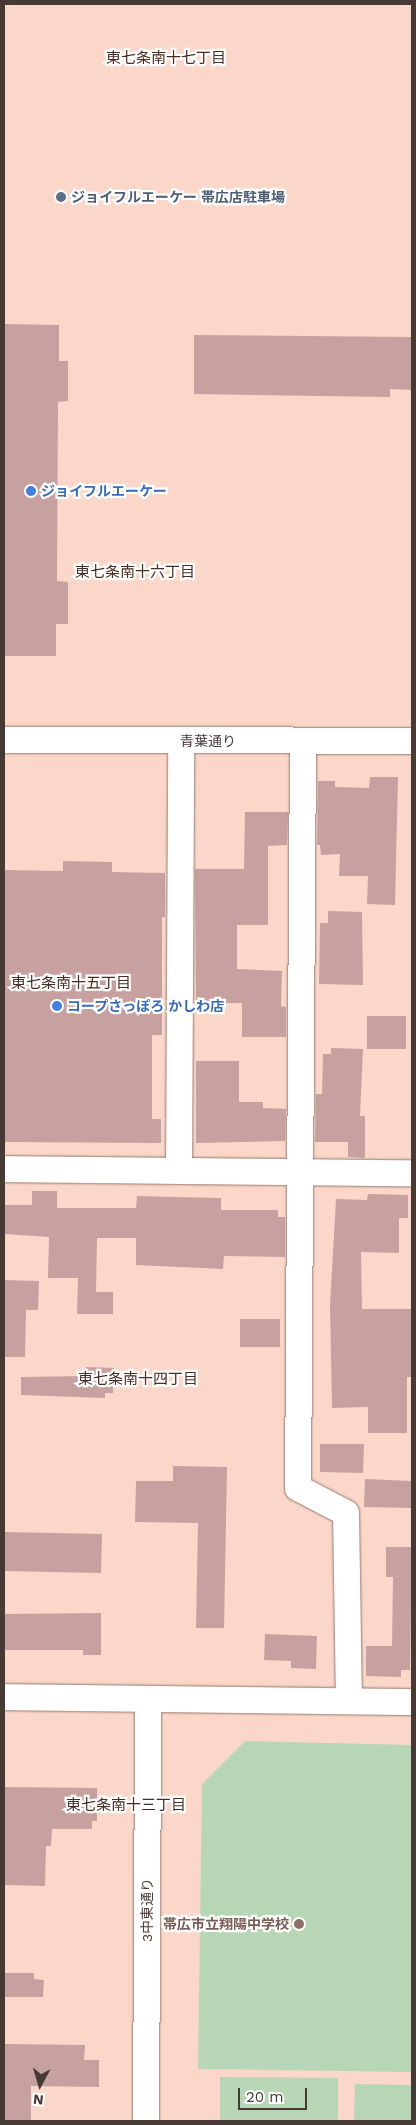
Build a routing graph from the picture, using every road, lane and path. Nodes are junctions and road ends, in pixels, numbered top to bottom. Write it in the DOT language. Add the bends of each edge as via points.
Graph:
graph roads {
  1 [pos="4,740"];
  2 [pos="181,741"];
  3 [pos="303,742"];
  4 [pos="412,742"];
  5 [pos="4,1169"];
  6 [pos="179,1171"];
  7 [pos="300,1172"];
  8 [pos="412,1173"];
  9 [pos="4,1697"];
  10 [pos="148,1699"];
  11 [pos="349,1701"];
  12 [pos="412,1702"];
  13 [pos="146,2121"];
  1 -- 2 [label="street, 青葉通り"];
  2 -- 3 [label="street, 青葉通り"];
  2 -- 6 [label="street"];
  3 -- 4 [label="street, 青葉通り"];
  3 -- 7 [label="street"];
  5 -- 6 [label="street"];
  6 -- 7 [label="street"];
  7 -- 8 [label="street"];
  7 -- 11 [label="street" via="298,1488 346,1513"];
  9 -- 10 [label="street"];
  10 -- 11 [label="street"];
  10 -- 13 [label="street, 3中東通り"];
  11 -- 12 [label="street"];
}
